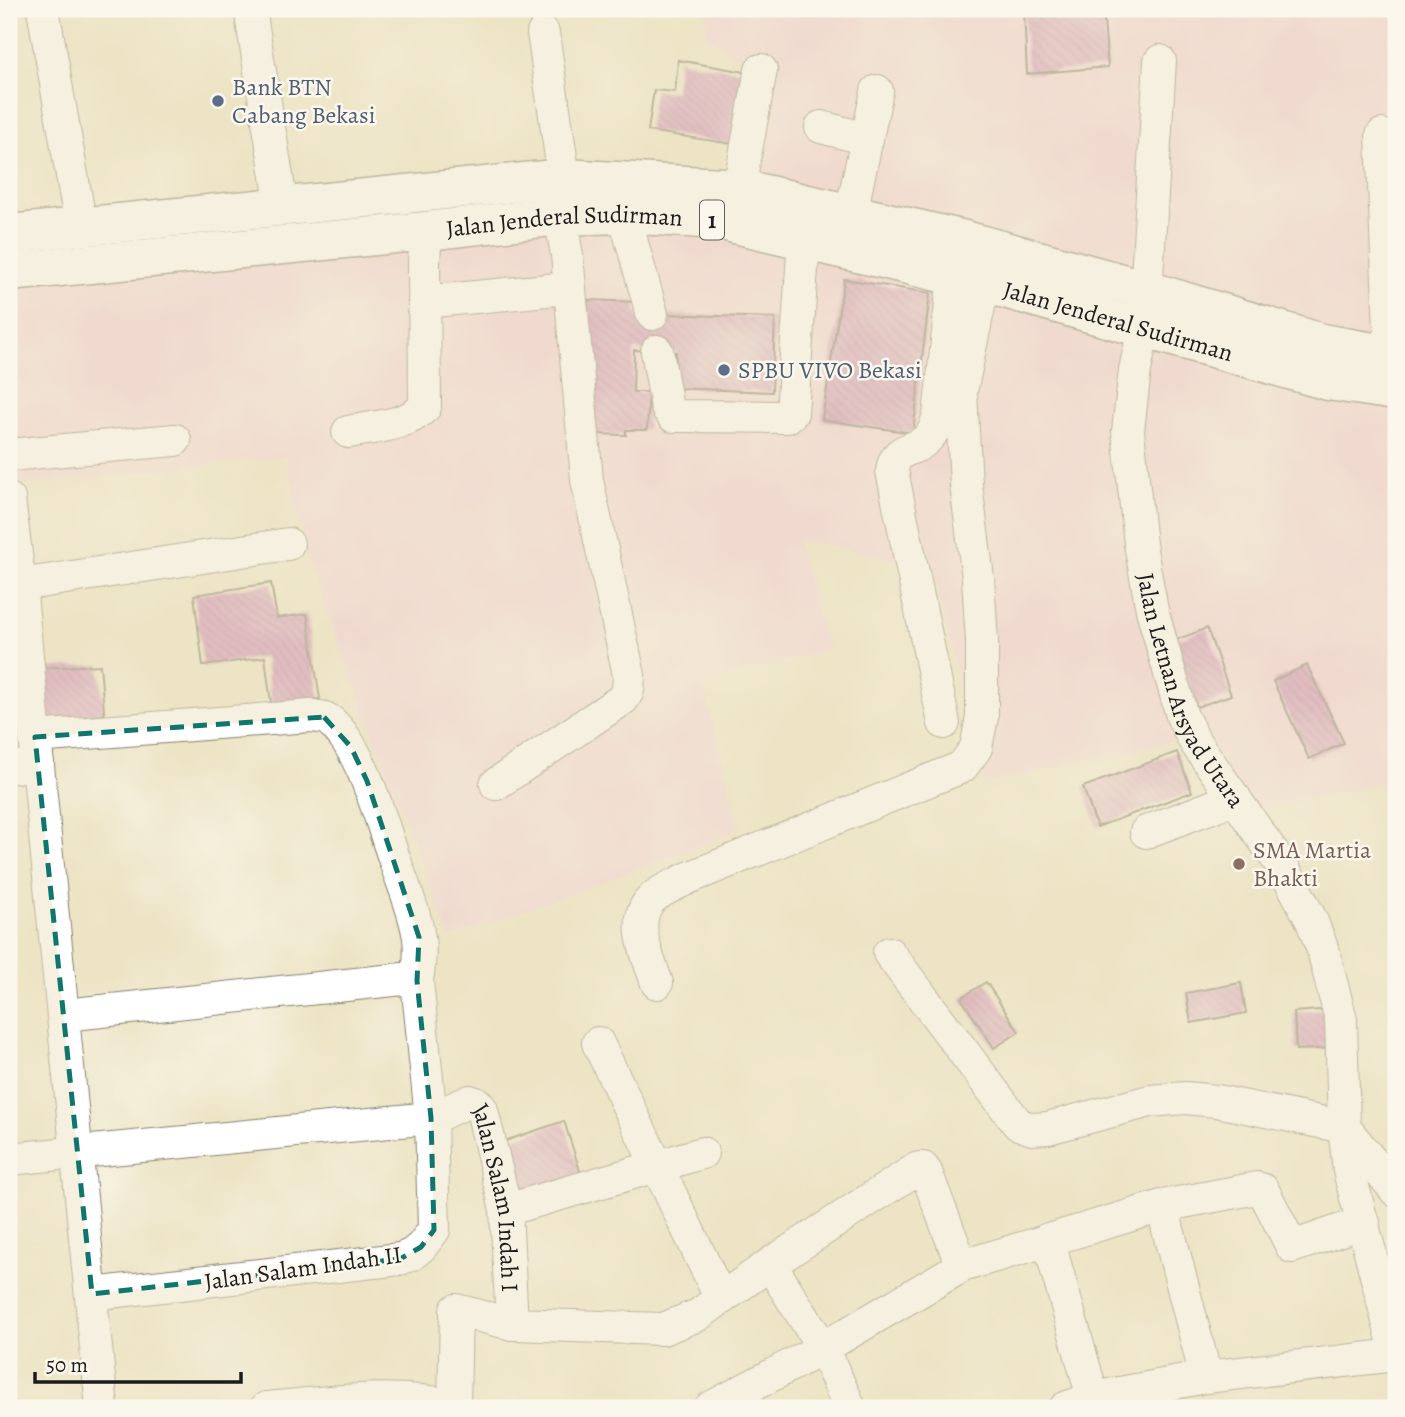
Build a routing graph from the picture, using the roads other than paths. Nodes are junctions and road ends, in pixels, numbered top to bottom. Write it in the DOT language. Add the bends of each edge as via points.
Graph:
graph roads {
  1 [pos="43,9"];
  2 [pos="250,9"];
  3 [pos="543,33"];
  4 [pos="1160,61"];
  5 [pos="761,70"];
  6 [pos="877,91"];
  7 [pos="821,127"];
  8 [pos="1382,135"];
  9 [pos="867,139"];
  10 [pos="564,178"];
  11 [pos="739,188"];
  12 [pos="282,207"];
  13 [pos="851,213"];
  14 [pos="624,214"];
  15 [pos="560,216"];
  16 [pos="81,227"];
  17 [pos="426,231"];
  18 [pos="9,234"];
  19 [pos="804,239"];
  20 [pos="9,272"];
  21 [pos="969,279"];
  22 [pos="568,288"];
  23 [pos="1147,290"];
  24 [pos="424,302"];
  25 [pos="652,314"];
  26 [pos="1144,328"];
  27 [pos="657,351"];
  28 [pos="1395,367"];
  29 [pos="348,432"];
  30 [pos="175,440"];
  31 [pos="9,455"];
  32 [pos="9,499"];
  33 [pos="288,544"];
  34 [pos="20,585"];
  35 [pos="944,723"];
  36 [pos="27,756"];
  37 [pos="496,784"];
  38 [pos="1235,798"];
  39 [pos="1146,832"];
  40 [pos="889,953"];
  41 [pos="417,981"];
  42 [pos="657,983"];
  43 [pos="64,1015"];
  44 [pos="598,1043"];
  45 [pos="430,1118"];
  46 [pos="1344,1127"];
  47 [pos="78,1153"];
  48 [pos="702,1153"];
  49 [pos="9,1158"];
  50 [pos="657,1167"];
  51 [pos="1396,1191"];
  52 [pos="1162,1206"];
  53 [pos="506,1210"];
  54 [pos="1364,1222"];
  55 [pos="1048,1239"];
  56 [pos="770,1264"];
  57 [pos="962,1266"];
  58 [pos="92,1294"];
  59 [pos="720,1299"];
  60 [pos="512,1324"];
  61 [pos="823,1348"];
  62 [pos="1396,1353"];
  63 [pos="1206,1377"];
  64 [pos="1079,1403"];
  65 [pos="454,1407"];
  66 [pos="102,1408"];
  67 [pos="267,1408"];
  68 [pos="710,1408"];
  69 [pos="850,1408"];
  1 -- 16 [label="street"];
  2 -- 12 [label="street"];
  3 -- 10 [label="street"];
  4 -- 23 [label="street, Jalan Letnan Arsyad Utara"];
  5 -- 11 [label="street"];
  6 -- 9 [label="street"];
  7 -- 9 [label="street"];
  8 -- 28 [label="street"];
  9 -- 13 [label="street"];
  10 -- 11 [label="highway, Jalan Jenderal Sudirman / 1"];
  10 -- 12 [label="highway, Jalan Jenderal Sudirman / 1"];
  11 -- 13 [label="highway, Jalan Jenderal Sudirman / 1"];
  12 -- 16 [label="highway, Jalan Jenderal Sudirman / 1"];
  13 -- 23 [label="highway, Jalan Jenderal Sudirman / 1"];
  14 -- 15 [label="highway, Jalan Jenderal Sudirman / 1"];
  14 -- 19 [label="highway, Jalan Jenderal Sudirman / 1" via="718,220"];
  14 -- 25 [label="street"];
  15 -- 17 [label="highway, Jalan Jenderal Sudirman / 1"];
  15 -- 22 [label="street"];
  16 -- 18 [label="highway, Jalan Jenderal Sudirman / 1"];
  17 -- 20 [label="highway, Jalan Jenderal Sudirman / 1"];
  17 -- 24 [label="street"];
  19 -- 21 [label="highway, Jalan Jenderal Sudirman / 1"];
  19 -- 27 [label="street" via="792,413 787,417 673,416 667,408"];
  21 -- 26 [label="highway, Jalan Jenderal Sudirman / 1"];
  21 -- 35 [label="street" via="934,429 922,443 897,455 892,471"];
  21 -- 42 [label="street" via="961,392 982,642 982,717 976,748 962,767 663,891 648,903 640,930"];
  22 -- 24 [label="street"];
  22 -- 37 [label="street" via="587,480 629,675 628,691 623,699"];
  23 -- 26 [label="street, Jalan Letnan Arsyad Utara"];
  23 -- 28 [label="highway, Jalan Jenderal Sudirman / 1"];
  24 -- 29 [label="street" via="425,407 398,423"];
  26 -- 28 [label="highway, Jalan Jenderal Sudirman / 1" via="1328,381"];
  26 -- 38 [label="street, Jalan Letnan Arsyad Utara" via="1128,431 1152,610 1182,716"];
  30 -- 31 [label="street"];
  32 -- 34 [label="street"];
  33 -- 34 [label="street"];
  34 -- 36 [label="street"];
  36 -- 41 [label="street, Jalan Salam Indah II" via="310,716 330,720 351,747 367,781 408,897 419,937"];
  36 -- 43 [label="street"];
  38 -- 39 [label="street"];
  38 -- 46 [label="street, Jalan Letnan Arsyad Utara" via="1283,867 1323,950 1341,1020"];
  40 -- 46 [label="street" via="1018,1124 1048,1128 1150,1101 1185,1098"];
  41 -- 43 [label="street"];
  41 -- 45 [label="street, Jalan Salam Indah II"];
  43 -- 47 [label="street"];
  44 -- 50 [label="street"];
  45 -- 47 [label="street, Jalan Salam Indah I"];
  45 -- 53 [label="street, Jalan Salam Indah I" via="470,1101 478,1104"];
  45 -- 58 [label="street, Jalan Salam Indah II" via="434,1230 411,1255"];
  46 -- 51 [label="street"];
  46 -- 54 [label="street, Jalan Letnan Arsyad Utara" via="1349,1171"];
  47 -- 49 [label="street, Jalan Salam Indah I"];
  47 -- 58 [label="street"];
  48 -- 50 [label="street"];
  50 -- 53 [label="street"];
  50 -- 59 [label="street"];
  52 -- 54 [label="street" via="1257,1188 1263,1190 1292,1247"];
  52 -- 55 [label="street"];
  52 -- 63 [label="street"];
  53 -- 60 [label="street, Jalan Salam Indah I"];
  54 -- 62 [label="street, Jalan Letnan Arsyad Utara"];
  55 -- 57 [label="street"];
  55 -- 64 [label="street"];
  56 -- 57 [label="street, Jalan Salam Indah I" via="923,1168"];
  56 -- 59 [label="street, Jalan Salam Indah I"];
  56 -- 61 [label="street"];
  57 -- 61 [label="street"];
  58 -- 66 [label="street"];
  59 -- 60 [label="street, Jalan Salam Indah I" via="698,1315 663,1329"];
  60 -- 65 [label="street" via="456,1310"];
  61 -- 68 [label="street"];
  61 -- 69 [label="street"];
  62 -- 63 [label="street"];
  63 -- 64 [label="street"];
  65 -- 67 [label="street" via="432,1401 384,1400"];
}
